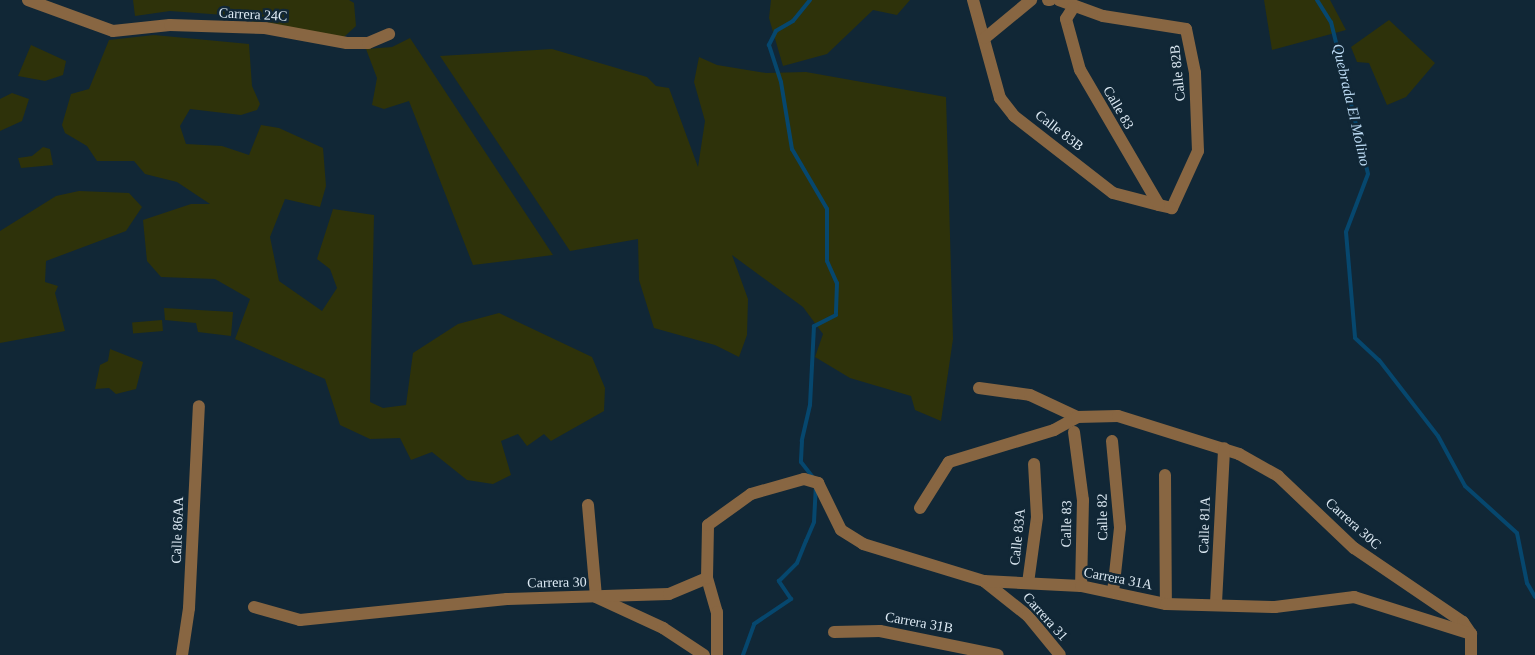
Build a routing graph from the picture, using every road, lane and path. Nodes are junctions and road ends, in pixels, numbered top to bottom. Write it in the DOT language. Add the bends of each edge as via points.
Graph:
graph roads {
  1 [pos="28,0"];
  2 [pos="973,0"];
  3 [pos="1031,0"];
  4 [pos="1059,0"];
  5 [pos="1073,8"];
  6 [pos="389,34"];
  7 [pos="985,38"];
  8 [pos="1165,206"];
  9 [pos="979,388"];
  10 [pos="200,406"];
  11 [pos="1077,417"];
  12 [pos="1074,432"];
  13 [pos="1112,441"];
  14 [pos="1224,448"];
  15 [pos="1034,464"];
  16 [pos="1165,475"];
  17 [pos="588,505"];
  18 [pos="920,508"];
  19 [pos="707,578"];
  20 [pos="984,581"];
  21 [pos="1028,583"];
  22 [pos="1081,586"];
  23 [pos="1112,592"];
  24 [pos="596,597"];
  25 [pos="1216,603"];
  26 [pos="1166,604"];
  27 [pos="254,607"];
  28 [pos="834,632"];
  29 [pos="1470,634"];
  30 [pos="1471,652"];
  31 [pos="182,655"];
  32 [pos="704,655"];
  33 [pos="717,655"];
  34 [pos="998,655"];
  35 [pos="1060,655"];
  1 -- 6 [label="street, Carrera 24C" via="113,31 170,25 265,28 355,43"];
  2 -- 7 [label="street"];
  3 -- 7 [label="street"];
  4 -- 5 [label="street, Calle 82B"];
  5 -- 8 [label="street, Calle 83" via="1066,19 1080,70"];
  5 -- 8 [label="street, Calle 82B" via="1186,29 1195,72 1198,151"];
  7 -- 8 [label="street, Calle 83B" via="1000,98 1014,116 1113,193"];
  9 -- 11 [label="street" via="1030,395"];
  10 -- 31 [label="street, Calle 86AA" via="192,559"];
  11 -- 14 [label="street" via="1118,416"];
  11 -- 18 [label="street" via="1054,430 948,462"];
  12 -- 22 [label="street, Calle 83" via="1083,500"];
  13 -- 23 [label="street, Calle 82" via="1120,528"];
  14 -- 25 [label="street, Calle 81A"];
  14 -- 29 [label="street, Carrera 30C" via="1295,489 1354,548 1450,612"];
  15 -- 21 [label="street, Calle 83A" via="1037,517"];
  16 -- 26 [label="street"];
  17 -- 24 [label="street"];
  19 -- 20 [label="street, Carrera 31A" via="708,525 751,494 794,479 813,481 841,530 863,544"];
  19 -- 24 [label="street, Carrera 30" via="669,594"];
  19 -- 33 [label="street" via="717,612"];
  20 -- 21 [label="street, Carrera 31A"];
  20 -- 35 [label="street, Carrera 31" via="1028,616"];
  21 -- 22 [label="street, Carrera 31A"];
  22 -- 23 [label="street, Carrera 31A"];
  23 -- 26 [label="street, Carrera 31A"];
  24 -- 27 [label="street, Carrera 30" via="507,599 300,620"];
  24 -- 32 [label="street" via="663,628"];
  25 -- 26 [label="street, Carrera 31A"];
  25 -- 29 [label="street, Carrera 31A" via="1275,607 1354,597"];
  28 -- 34 [label="street, Carrera 31B" via="880,631"];
  29 -- 30 [label="street"];
}
